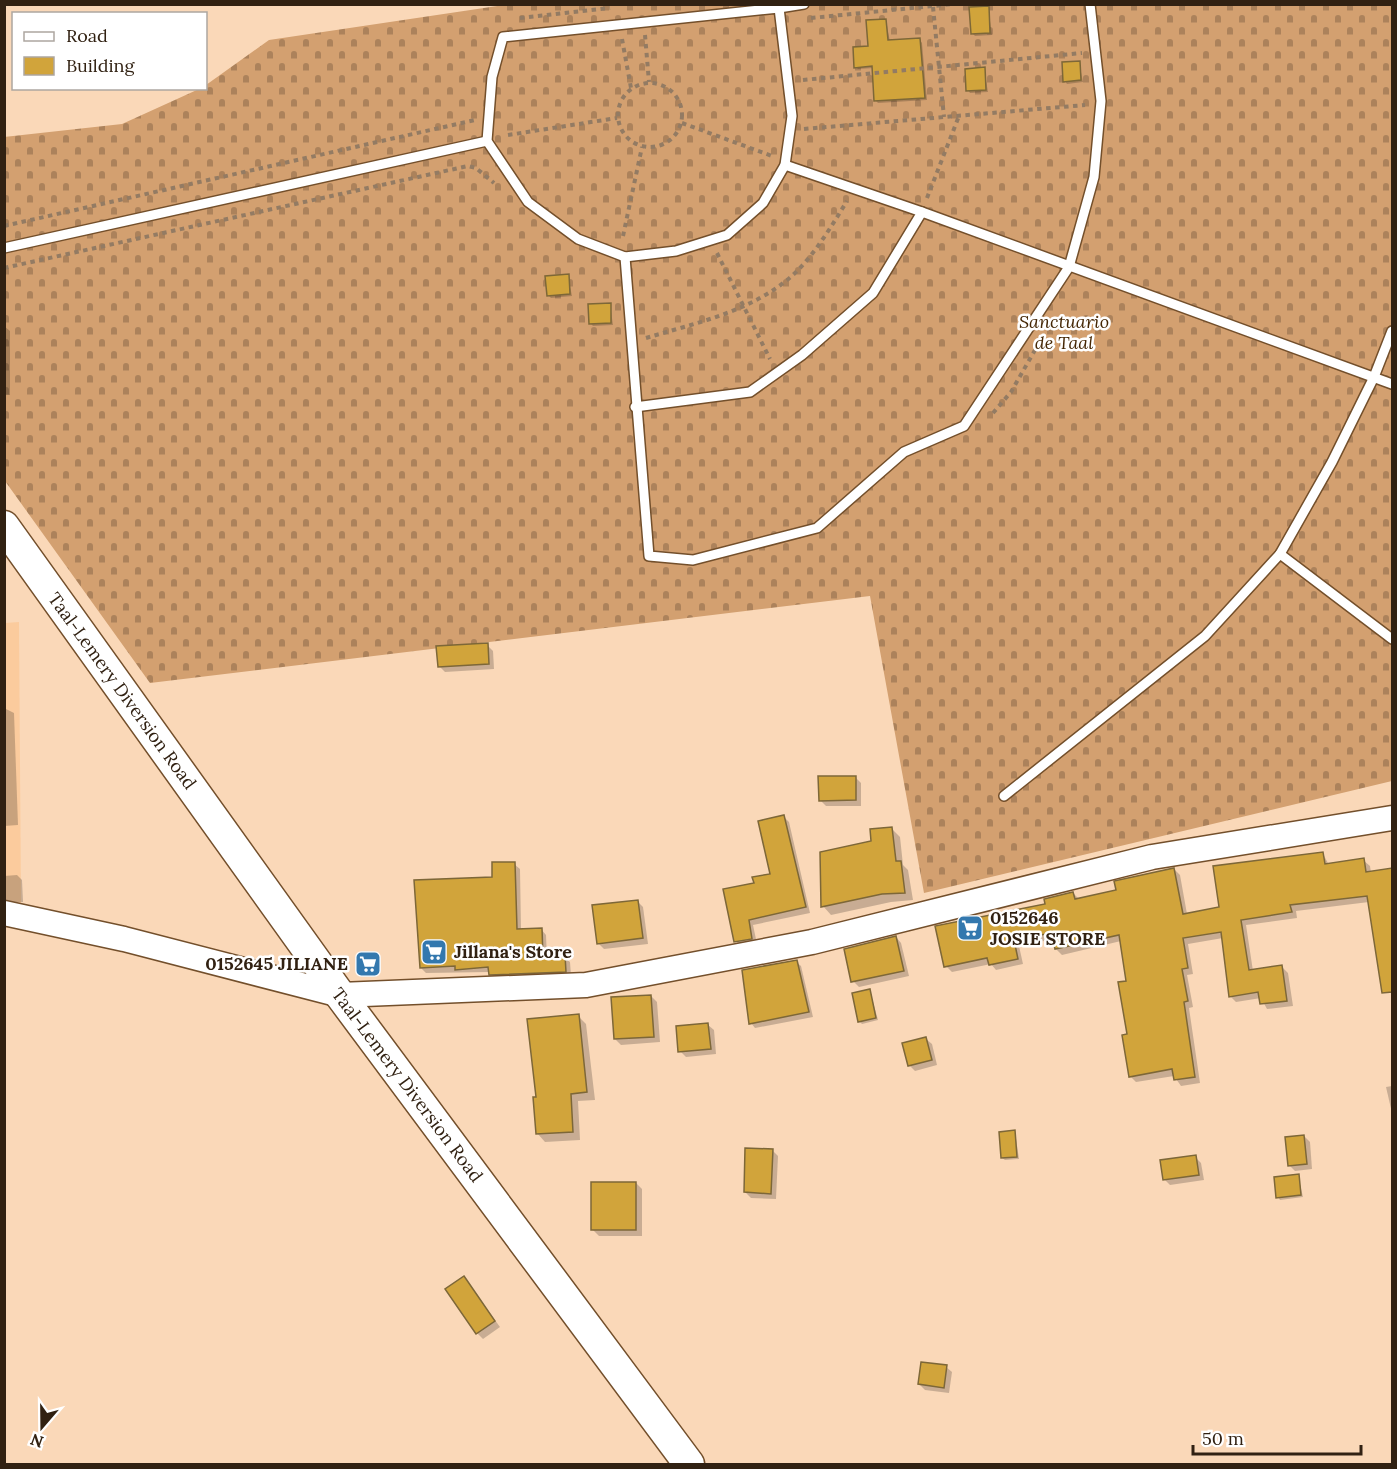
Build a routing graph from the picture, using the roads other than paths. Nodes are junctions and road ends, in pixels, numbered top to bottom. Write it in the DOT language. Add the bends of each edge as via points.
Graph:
graph roads {
  1 [pos="804,4"];
  2 [pos="1090,4"];
  3 [pos="779,8"];
  4 [pos="487,141"];
  5 [pos="785,165"];
  6 [pos="922,212"];
  7 [pos="4,248"];
  8 [pos="625,257"];
  9 [pos="1069,267"];
  10 [pos="1392,331"];
  11 [pos="1374,377"];
  12 [pos="1392,384"];
  13 [pos="635,407"];
  14 [pos="4,526"];
  15 [pos="1280,554"];
  16 [pos="1392,639"];
  17 [pos="1004,796"];
  18 [pos="1392,818"];
  19 [pos="4,913"];
  20 [pos="340,995"];
  21 [pos="689,1464"];
  1 -- 3 [label="lane"];
  2 -- 9 [label="lane" via="1101,102 1094,177"];
  3 -- 4 [label="lane" via="503,38 492,77"];
  3 -- 5 [label="lane" via="792,116"];
  4 -- 7 [label="lane"];
  4 -- 8 [label="lane" via="528,202 578,239"];
  5 -- 6 [label="lane"];
  5 -- 8 [label="lane" via="763,202 727,235 676,251"];
  6 -- 9 [label="lane"];
  6 -- 13 [label="lane" via="873,293 802,355 750,392"];
  8 -- 13 [label="lane"];
  9 -- 11 [label="lane"];
  9 -- 13 [label="lane" via="964,426 904,452 817,528 693,560 649,556"];
  10 -- 11 [label="lane"];
  11 -- 12 [label="lane"];
  11 -- 15 [label="lane"];
  14 -- 20 [label="main road, Taal-Lemery Diversion Road"];
  15 -- 16 [label="lane"];
  15 -- 17 [label="lane" via="1205,636"];
  18 -- 20 [label="street" via="1152,857 812,942 586,985"];
  19 -- 20 [label="street" via="124,939"];
  20 -- 21 [label="main road, Taal-Lemery Diversion Road"];
}
